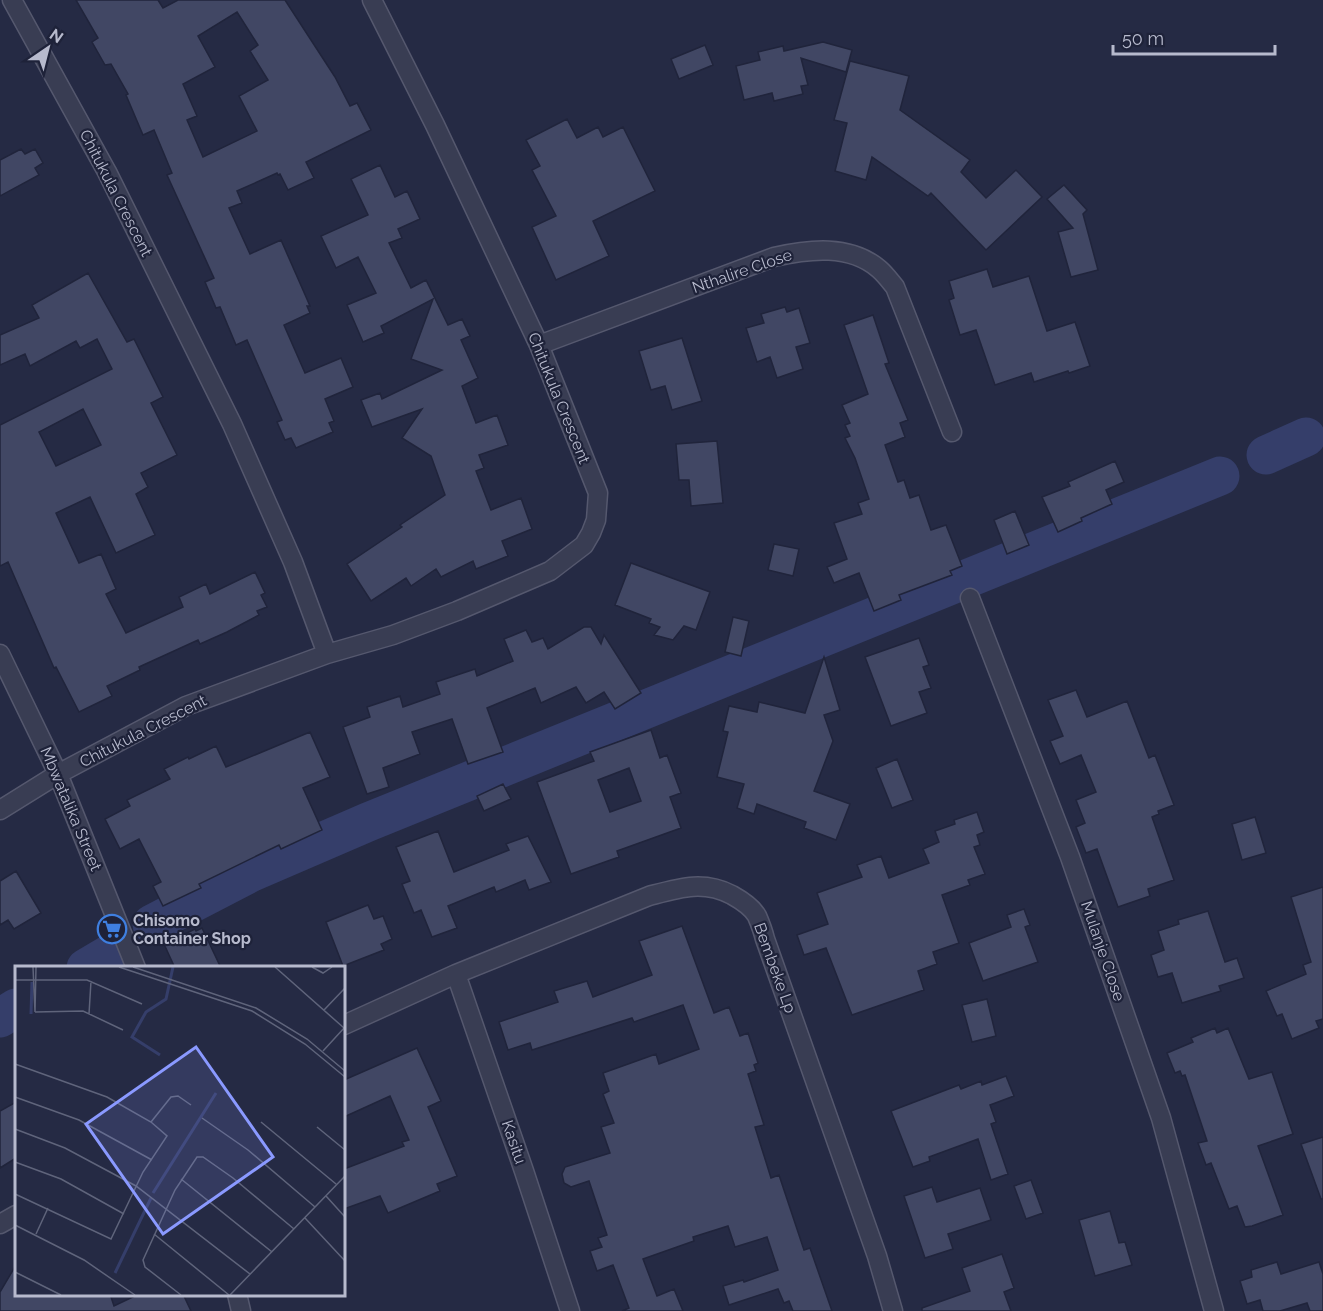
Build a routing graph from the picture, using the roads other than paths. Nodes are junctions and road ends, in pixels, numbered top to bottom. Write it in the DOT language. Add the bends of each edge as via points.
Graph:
graph roads {
  1 [pos="12,0"];
  2 [pos="372,0"];
  3 [pos="539,345"];
  4 [pos="952,432"];
  5 [pos="970,598"];
  6 [pos="0,654"];
  7 [pos="327,654"];
  8 [pos="58,774"];
  9 [pos="0,810"];
  10 [pos="135,966"];
  11 [pos="456,974"];
  12 [pos="345,1025"];
  13 [pos="15,1216"];
  14 [pos="0,1224"];
  15 [pos="237,1296"];
  16 [pos="241,1311"];
  17 [pos="570,1311"];
  18 [pos="893,1311"];
  19 [pos="1214,1311"];
  1 -- 7 [label="street, Chitukula Crescent" via="108,172 232,424"];
  2 -- 3 [label="street, Chitukula Crescent"];
  3 -- 4 [label="street, Nthalire Close" via="774,257 805,250 836,250 862,258 895,287"];
  3 -- 7 [label="street, Chitukula Crescent" via="598,493 596,520 584,545 550,571 467,607"];
  5 -- 19 [label="street, Mulanje Close" via="1070,857 1161,1118"];
  6 -- 8 [label="street, Mbwatalika Street"];
  7 -- 8 [label="street, Chitukula Crescent" via="186,706"];
  8 -- 9 [label="street, Chitukula Crescent"];
  8 -- 10 [label="street, Mbwatalika Street"];
  11 -- 12 [label="street, Bembeke Lp"];
  11 -- 17 [label="street, Kasitu"];
  11 -- 18 [label="street, Bembeke Lp" via="649,896 705,886 742,900 756,914"];
  13 -- 14 [label="street"];
  15 -- 16 [label="street"];
}
